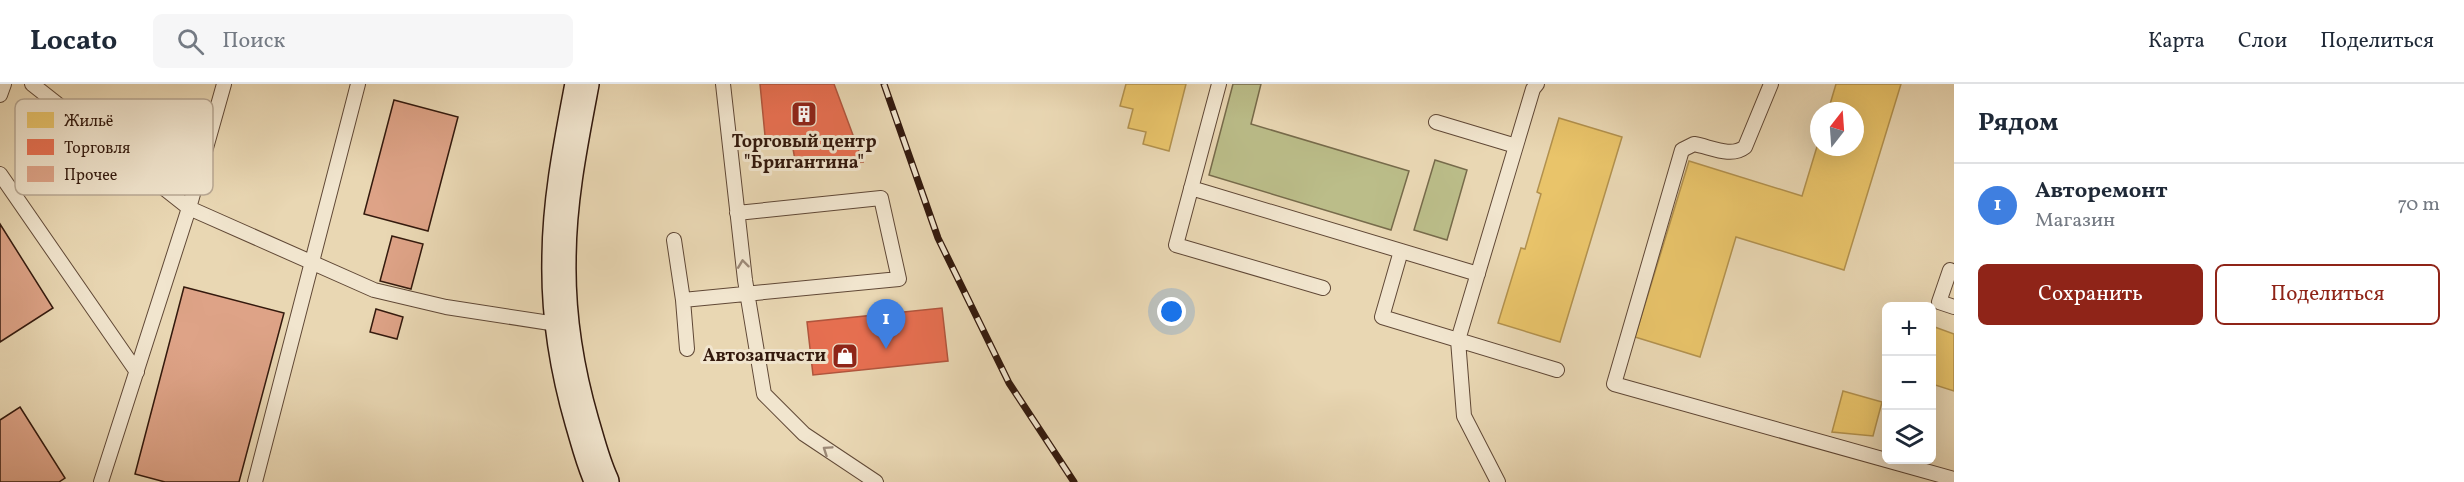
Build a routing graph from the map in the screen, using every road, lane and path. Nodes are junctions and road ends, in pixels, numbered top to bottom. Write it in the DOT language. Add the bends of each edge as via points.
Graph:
graph roads {
  1 [pos="4,84"];
  2 [pos="32,84"];
  3 [pos="224,84"];
  4 [pos="358,84"];
  5 [pos="582,84"];
  6 [pos="723,84"];
  7 [pos="1219,84"];
  8 [pos="1537,84"];
  9 [pos="1771,84"];
  10 [pos="0,95"];
  11 [pos="51,99"];
  12 [pos="1436,122"];
  13 [pos="213,123"];
  14 [pos="1516,146"];
  15 [pos="0,174"];
  16 [pos="1191,188"];
  17 [pos="173,195"];
  18 [pos="193,195"];
  19 [pos="189,208"];
  20 [pos="737,213"];
  21 [pos="674,240"];
  22 [pos="1401,251"];
  23 [pos="312,263"];
  24 [pos="1950,270"];
  25 [pos="1478,274"];
  26 [pos="1323,288"];
  27 [pos="747,294"];
  28 [pos="683,300"];
  29 [pos="1954,307"];
  30 [pos="563,325"];
  31 [pos="1458,340"];
  32 [pos="687,349"];
  33 [pos="1557,370"];
  34 [pos="137,372"];
  35 [pos="861,477"];
  36 [pos="1954,479"];
  37 [pos="101,482"];
  38 [pos="255,482"];
  39 [pos="602,482"];
  40 [pos="876,482"];
  41 [pos="1498,482"];
  1 -- 10 [label="lane"];
  2 -- 11 [label="lane"];
  3 -- 13 [label="lane"];
  4 -- 23 [label="lane"];
  5 -- 30 [label="main road" via="567,164 559,260"];
  6 -- 20 [label="lane"];
  7 -- 16 [label="lane"];
  8 -- 14 [label="lane"];
  9 -- 36 [label="lane" via="1745,147 1728,153 1694,144 1682,150 1614,384"];
  12 -- 14 [label="lane"];
  14 -- 25 [label="lane"];
  15 -- 34 [label="lane"];
  16 -- 22 [label="lane"];
  16 -- 26 [label="lane" via="1176,245"];
  17 -- 19 [label="lane"];
  18 -- 19 [label="lane"];
  19 -- 23 [label="lane"];
  19 -- 34 [label="lane"];
  27 -- 20 [label="lane, one-way"];
  20 -- 27 [label="lane" via="881,198 898,279"];
  21 -- 28 [label="lane"];
  22 -- 25 [label="lane"];
  22 -- 31 [label="lane" via="1382,318"];
  23 -- 30 [label="lane" via="374,290 446,307"];
  23 -- 38 [label="lane"];
  24 -- 29 [label="lane" via="1939,302"];
  25 -- 31 [label="lane"];
  27 -- 28 [label="lane"];
  35 -- 27 [label="lane, one-way" via="804,434 764,394"];
  28 -- 32 [label="lane"];
  30 -- 39 [label="main road" via="574,393"];
  31 -- 33 [label="lane"];
  31 -- 41 [label="lane" via="1464,416"];
  34 -- 37 [label="lane"];
  35 -- 40 [label="lane"];
}
